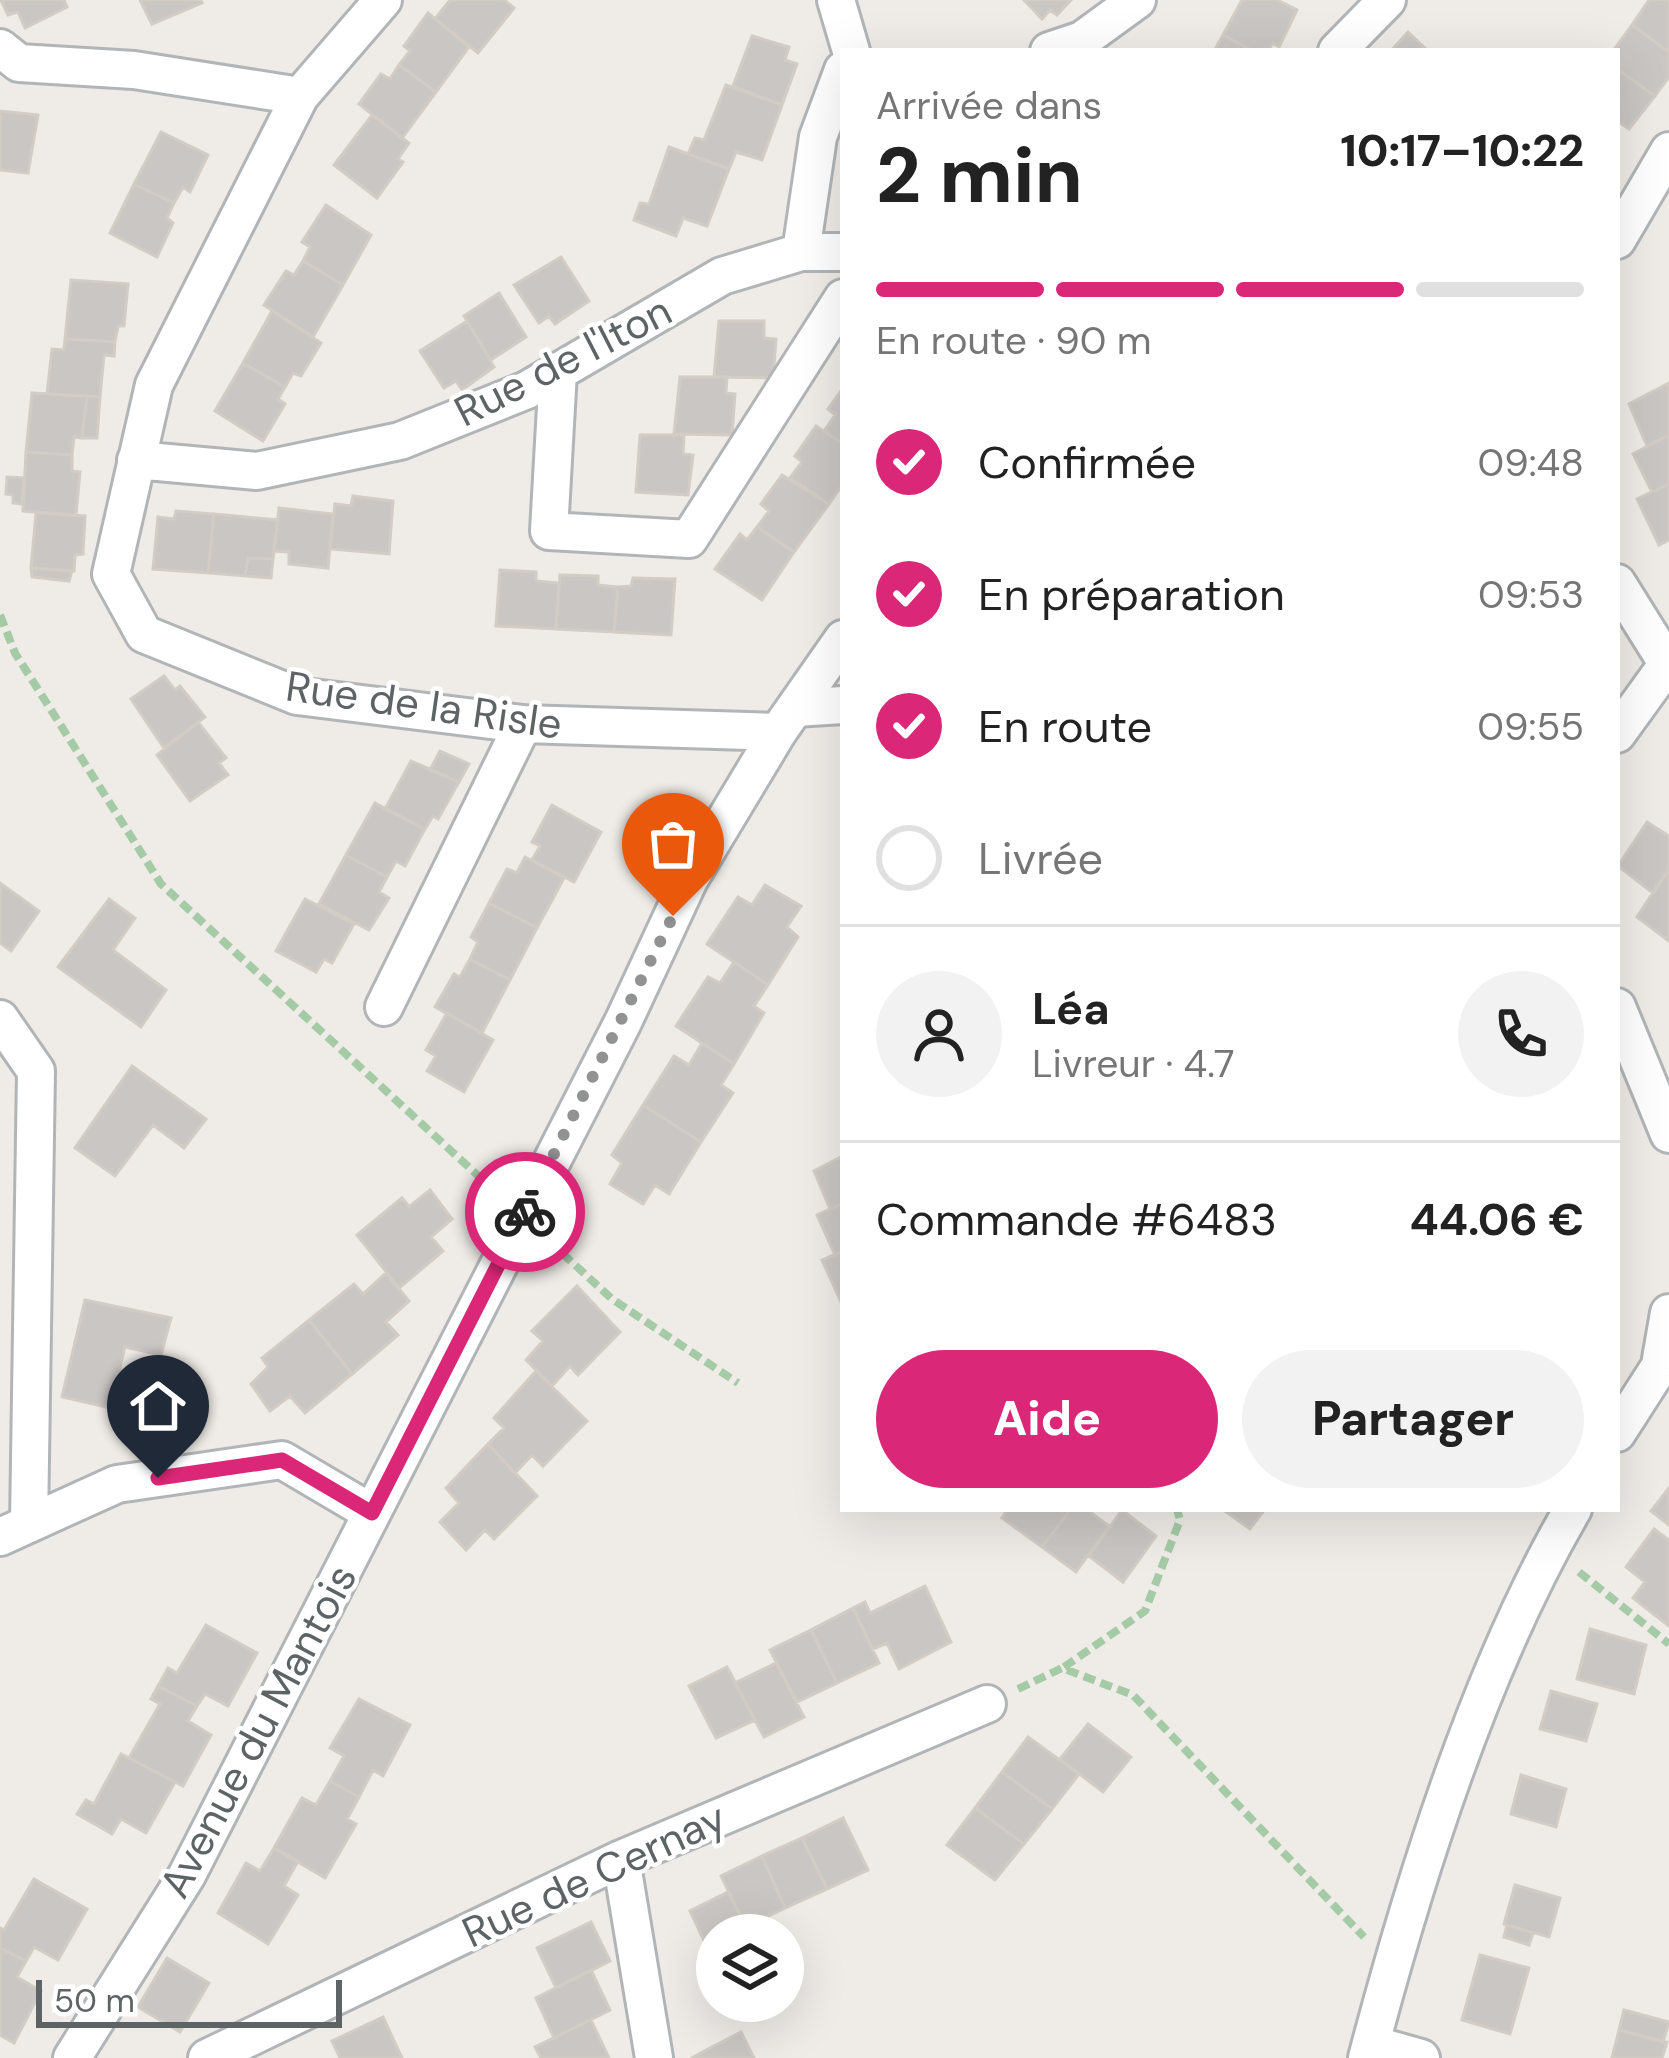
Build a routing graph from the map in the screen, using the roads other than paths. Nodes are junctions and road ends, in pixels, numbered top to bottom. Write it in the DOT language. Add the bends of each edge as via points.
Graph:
graph roads {
  1 [pos="382,0"];
  2 [pos="836,0"];
  3 [pos="1137,0"];
  4 [pos="1387,0"];
  5 [pos="0,48"];
  6 [pos="849,48"];
  7 [pos="1058,48"];
  8 [pos="1340,48"];
  9 [pos="840,78"];
  10 [pos="300,95"];
  11 [pos="1669,151"];
  12 [pos="1620,235"];
  13 [pos="801,252"];
  14 [pos="840,252"];
  15 [pos="840,303"];
  16 [pos="558,371"];
  17 [pos="136,460"];
  18 [pos="1620,588"];
  19 [pos="840,643"];
  20 [pos="1668,662"];
  21 [pos="840,706"];
  22 [pos="786,720"];
  23 [pos="523,724"];
  24 [pos="1620,730"];
  25 [pos="384,1007"];
  26 [pos="1620,1014"];
  27 [pos="0,1019"];
  28 [pos="1669,1134"];
  29 [pos="1669,1312"];
  30 [pos="1665,1355"];
  31 [pos="1620,1428"];
  32 [pos="1571,1512"];
  33 [pos="372,1513"];
  34 [pos="14,1530"];
  35 [pos="987,1704"];
  36 [pos="621,1859"];
  37 [pos="1369,2051"];
  38 [pos="72,2058"];
  39 [pos="207,2058"];
  40 [pos="654,2058"];
  41 [pos="1421,2058"];
  1 -- 10 [label="street, Rue de la Risle"];
  2 -- 6 [label="street"];
  3 -- 7 [label="street"];
  4 -- 8 [label="street"];
  5 -- 10 [label="street" via="19,63 134,70"];
  9 -- 13 [label="street" via="818,137"];
  10 -- 17 [label="street, Rue de la Risle" via="154,385"];
  11 -- 12 [label="street"];
  13 -- 14 [label="street, Rue de l'Iton"];
  13 -- 16 [label="street, Rue de l'Iton" via="722,276"];
  15 -- 16 [label="street" via="689,538 549,531"];
  16 -- 17 [label="street, Rue de l'Iton" via="400,441 278,467"];
  17 -- 23 [label="street, Rue de la Risle" via="111,574 144,634 297,696"];
  18 -- 20 [label="street"];
  19 -- 22 [label="street, Avenue du Mantois"];
  20 -- 24 [label="street"];
  21 -- 22 [label="street, Rue de la Risle"];
  22 -- 23 [label="street, Rue de la Risle"];
  22 -- 33 [label="street, Avenue du Mantois" via="689,880"];
  23 -- 25 [label="street"];
  26 -- 28 [label="street"];
  27 -- 34 [label="street" via="36,1071"];
  29 -- 30 [label="street"];
  30 -- 31 [label="street"];
  32 -- 37 [label="street" via="1464,1743"];
  33 -- 34 [label="street" via="282,1460 117,1484"];
  33 -- 38 [label="street, Avenue du Mantois" via="187,1875"];
  35 -- 36 [label="street, Rue de Cernay"];
  36 -- 39 [label="street, Rue de Cernay"];
  36 -- 40 [label="street"];
  37 -- 41 [label="street"];
}
